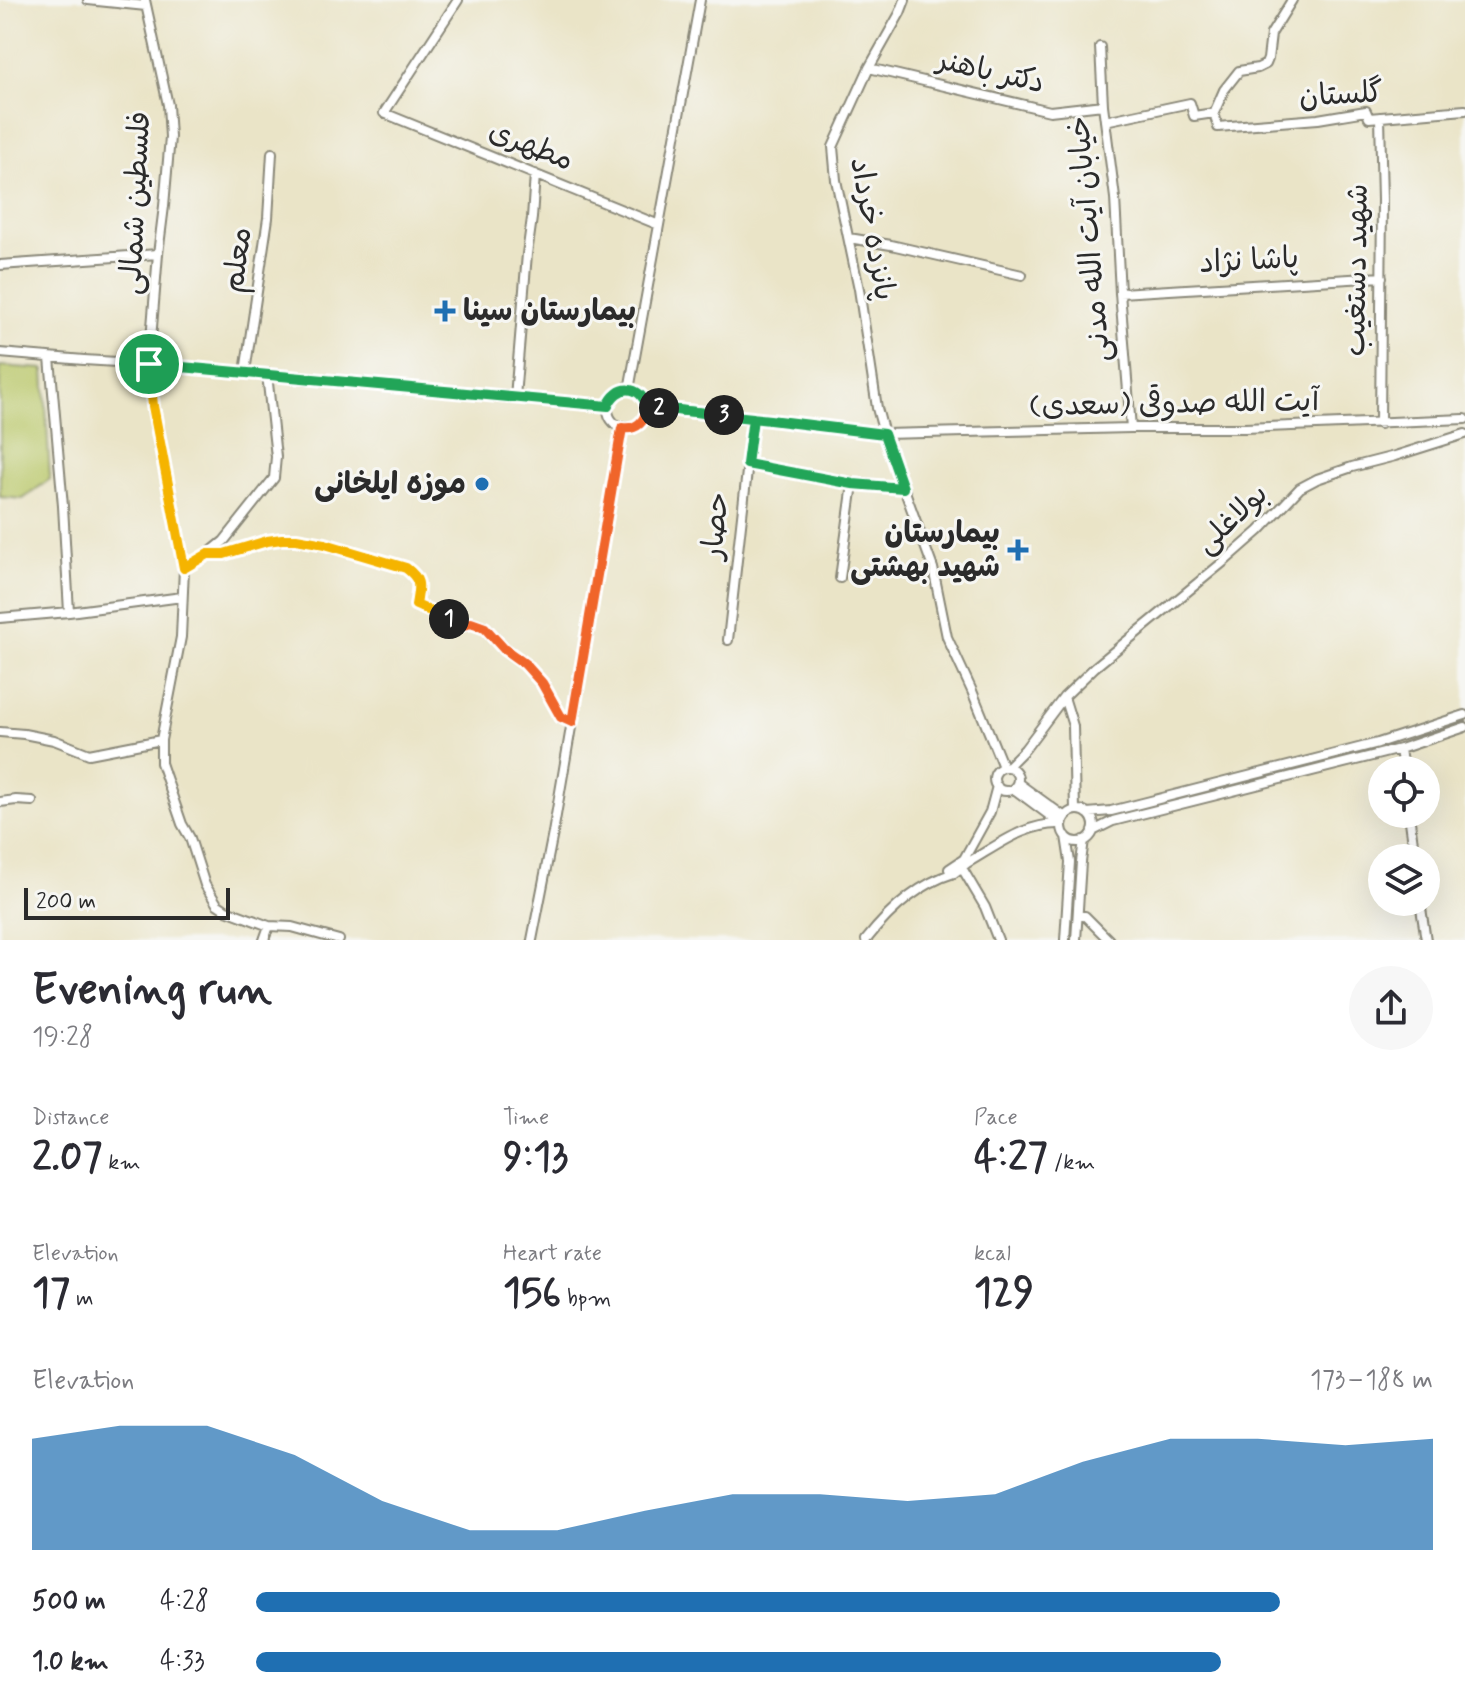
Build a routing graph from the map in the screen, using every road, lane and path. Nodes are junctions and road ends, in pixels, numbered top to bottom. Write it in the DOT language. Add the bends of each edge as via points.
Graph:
graph roads {
  1 [pos="88,0"];
  2 [pos="458,0"];
  3 [pos="700,0"];
  4 [pos="905,0"];
  5 [pos="1292,0"];
  6 [pos="146,3"];
  7 [pos="1100,47"];
  8 [pos="869,68"];
  9 [pos="1103,105"];
  10 [pos="1465,110"];
  11 [pos="1214,113"];
  12 [pos="1380,117"];
  13 [pos="1105,121"];
  14 [pos="272,153"];
  15 [pos="535,174"];
  16 [pos="659,225"];
  17 [pos="849,238"];
  18 [pos="158,254"];
  19 [pos="0,265"];
  20 [pos="1022,275"];
  21 [pos="1382,277"];
  22 [pos="1120,293"];
  23 [pos="0,353"];
  24 [pos="50,358"];
  25 [pos="149,364"];
  26 [pos="245,372"];
  27 [pos="267,374"];
  28 [pos="629,390"];
  29 [pos="515,397"];
  30 [pos="608,406"];
  31 [pos="647,407"];
  32 [pos="753,418"];
  33 [pos="1465,419"];
  34 [pos="1380,424"];
  35 [pos="622,428"];
  36 [pos="1131,428"];
  37 [pos="884,434"];
  38 [pos="1465,434"];
  39 [pos="747,464"];
  40 [pos="853,484"];
  41 [pos="903,488"];
  42 [pos="208,554"];
  43 [pos="184,568"];
  44 [pos="840,578"];
  45 [pos="182,597"];
  46 [pos="69,612"];
  47 [pos="0,618"];
  48 [pos="728,640"];
  49 [pos="1064,697"];
  50 [pos="1465,715"];
  51 [pos="572,722"];
  52 [pos="1465,727"];
  53 [pos="0,732"];
  54 [pos="161,740"];
  55 [pos="1400,749"];
  56 [pos="1401,756"];
  57 [pos="1005,767"];
  58 [pos="997,786"];
  59 [pos="1016,786"];
  60 [pos="32,801"];
  61 [pos="0,802"];
  62 [pos="1075,810"];
  63 [pos="1087,813"];
  64 [pos="1063,820"];
  65 [pos="1093,831"];
  66 [pos="1066,836"];
  67 [pos="1084,840"];
  68 [pos="959,867"];
  69 [pos="1078,916"];
  70 [pos="1422,916"];
  71 [pos="269,926"];
  72 [pos="264,940"];
  73 [pos="339,940"];
  74 [pos="532,940"];
  75 [pos="866,940"];
  76 [pos="998,940"];
  77 [pos="1065,940"];
  78 [pos="1076,940"];
  79 [pos="1109,940"];
  80 [pos="1426,940"];
  1 -- 6 [label="street"];
  2 -- 15 [label="street, مطهری" via="384,113"];
  3 -- 16 [label="street"];
  4 -- 8 [label="street, پانزده خرداد"];
  5 -- 11 [label="street" via="1271,34 1266,64 1239,71"];
  6 -- 18 [label="street, فلسطین شمالی" via="170,137"];
  7 -- 9 [label="street, خیابان آیت الله مدنی"];
  8 -- 9 [label="street, دکتر باهنر" via="1050,111"];
  8 -- 17 [label="street, پانزده خرداد" via="833,147"];
  9 -- 13 [label="street, خیابان آیت الله مدنی"];
  10 -- 12 [label="street, گلستان"];
  11 -- 12 [label="street, گلستان" via="1218,127 1366,111 1369,118"];
  11 -- 13 [label="street" via="1194,116 1190,103"];
  12 -- 21 [label="street, شهید دستغیب"];
  13 -- 22 [label="street, خیابان آیت الله مدنی"];
  14 -- 26 [label="street, معلم"];
  15 -- 16 [label="street, مطهری"];
  15 -- 29 [label="street"];
  16 -- 28 [label="street"];
  17 -- 20 [label="street"];
  17 -- 37 [label="street, پانزده خرداد"];
  18 -- 19 [label="street"];
  18 -- 25 [label="street, فلسطین شمالی"];
  21 -- 22 [label="street, پاشا نژاد"];
  21 -- 34 [label="street, شهید دستغیب"];
  22 -- 36 [label="street, خیابان آیت الله مدنی"];
  23 -- 24 [label="street"];
  24 -- 25 [label="street"];
  24 -- 46 [label="street"];
  25 -- 26 [label="street"];
  25 -- 43 [label="street, فلسطین شمالی"];
  26 -- 27 [label="street"];
  27 -- 29 [label="street"];
  27 -- 42 [label="street" via="274,478"];
  28 -- 30 [label="street" via="613,396"];
  28 -- 31 [label="street" via="643,397"];
  29 -- 30 [label="street"];
  30 -- 35 [label="street" via="610,417"];
  31 -- 32 [label="street, آیت الله صدوقی (سعدی)"];
  31 -- 35 [label="street" via="639,425"];
  32 -- 37 [label="street, آیت الله صدوقی (سعدی)"];
  32 -- 39 [label="street, حصار"];
  33 -- 34 [label="street, آیت الله صدوقی (سعدی)"];
  34 -- 36 [label="street, آیت الله صدوقی (سعدی)"];
  35 -- 51 [label="street"];
  36 -- 37 [label="street, آیت الله صدوقی (سعدی)"];
  37 -- 41 [label="street, پانزده خرداد"];
  38 -- 49 [label="street, بولاغلی" via="1300,488 1259,531"];
  39 -- 40 [label="street"];
  39 -- 48 [label="street, حصار"];
  40 -- 41 [label="street"];
  40 -- 44 [label="street"];
  41 -- 57 [label="street, پانزده خرداد" via="935,575 947,637"];
  42 -- 43 [label="street"];
  42 -- 51 [label="street" via="296,539 406,568 416,575 416,605 462,625 485,628 525,664 561,717"];
  43 -- 45 [label="street, فلسطین شمالی"];
  45 -- 46 [label="street"];
  45 -- 54 [label="street, فلسطین شمالی" via="181,637"];
  46 -- 47 [label="street"];
  49 -- 57 [label="street, بولاغلی"];
  49 -- 62 [label="street" via="1073,726"];
  50 -- 63 [label="street" via="1364,746"];
  51 -- 74 [label="street"];
  52 -- 55 [label="street"];
  53 -- 54 [label="street" via="54,740 89,754"];
  54 -- 71 [label="street, فلسطین شمالی" via="161,763 213,899 226,910"];
  55 -- 56 [label="street"];
  55 -- 65 [label="street" via="1113,821"];
  57 -- 58 [label="street" via="995,775"];
  57 -- 59 [label="street" via="1017,772"];
  58 -- 59 [label="street" via="1003,791"];
  58 -- 68 [label="street" via="990,812"];
  59 -- 64 [label="street"];
  60 -- 61 [label="street"];
  62 -- 63 [label="street"];
  62 -- 64 [label="street"];
  63 -- 65 [label="street"];
  64 -- 66 [label="street"];
  64 -- 68 [label="street" via="1031,827"];
  65 -- 67 [label="street"];
  66 -- 67 [label="street"];
  66 -- 77 [label="street" via="1070,862"];
  67 -- 69 [label="street"];
  68 -- 75 [label="street" via="924,886"];
  68 -- 76 [label="street" via="985,907"];
  69 -- 78 [label="street"];
  69 -- 79 [label="street" via="1085,916"];
  70 -- 80 [label="street"];
  71 -- 72 [label="street"];
  71 -- 73 [label="street, فلسطین شمالی"];
}
